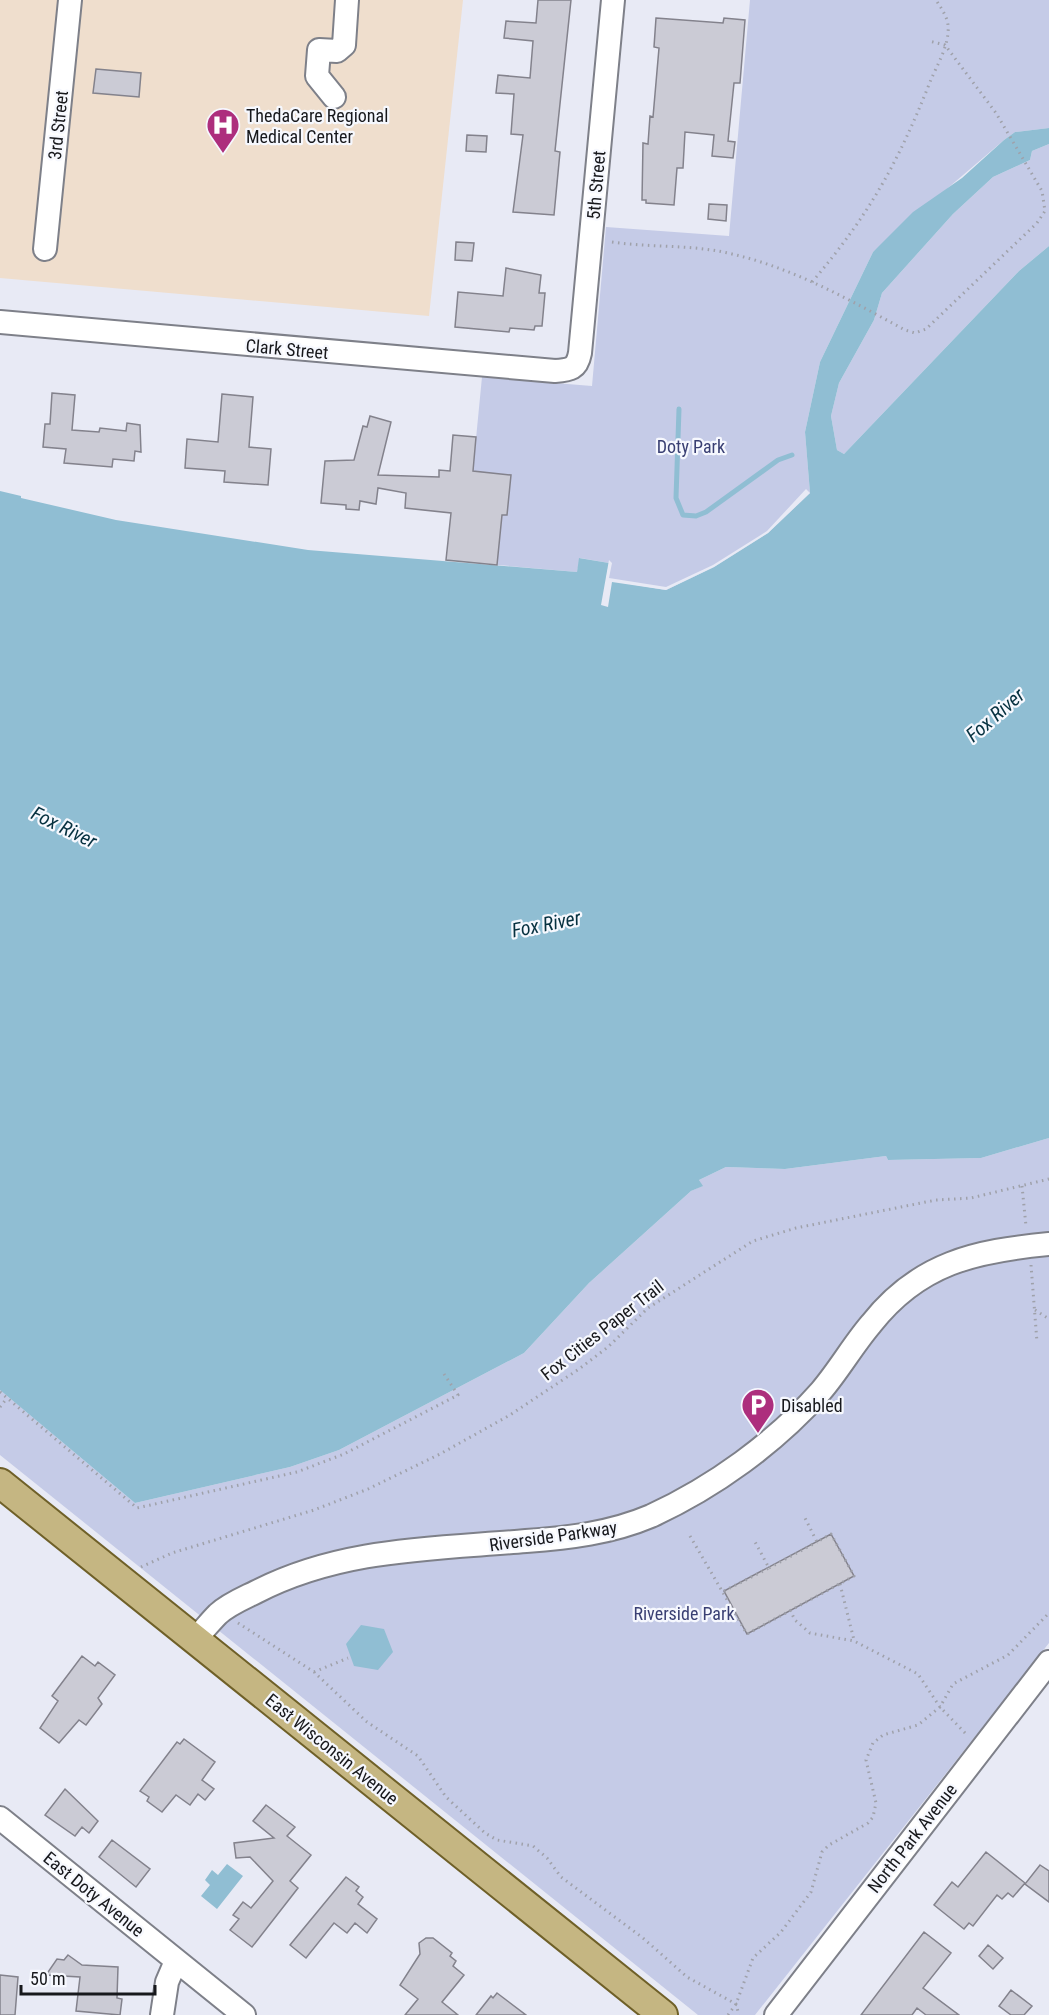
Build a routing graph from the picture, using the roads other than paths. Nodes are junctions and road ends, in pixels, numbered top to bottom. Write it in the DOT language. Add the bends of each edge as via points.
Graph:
graph roads {
  1 [pos="70,0"];
  2 [pos="348,0"];
  3 [pos="613,0"];
  4 [pos="334,97"];
  5 [pos="45,249"];
  6 [pos="0,322"];
  7 [pos="574,368"];
  8 [pos="1049,1244"];
  9 [pos="0,1483"];
  10 [pos="195,1639"];
  11 [pos="1049,1662"];
  12 [pos="0,1818"];
  13 [pos="176,1960"];
  14 [pos="162,2015"];
  15 [pos="244,2015"];
  16 [pos="663,2015"];
  17 [pos="776,2015"];
  1 -- 5 [label="street, 3rd Street"];
  2 -- 4 [label="street" via="344,45 337,51 319,50 317,76"];
  3 -- 7 [label="street, 5th Street" via="580,353"];
  6 -- 7 [label="street, Clark Street" via="450,363 555,371"];
  8 -- 10 [label="street, Riverside Parkway" via="961,1258 912,1283 872,1323 822,1389 790,1423 686,1498 651,1515 618,1529 582,1535 413,1549 333,1562 240,1600 218,1614"];
  9 -- 10 [label="main road, East Wisconsin Avenue"];
  10 -- 16 [label="main road, East Wisconsin Avenue"];
  11 -- 17 [label="street, North Park Avenue"];
  12 -- 13 [label="street, East Doty Avenue"];
  13 -- 14 [label="street" via="167,1982"];
  13 -- 15 [label="street, East Doty Avenue"];
}
